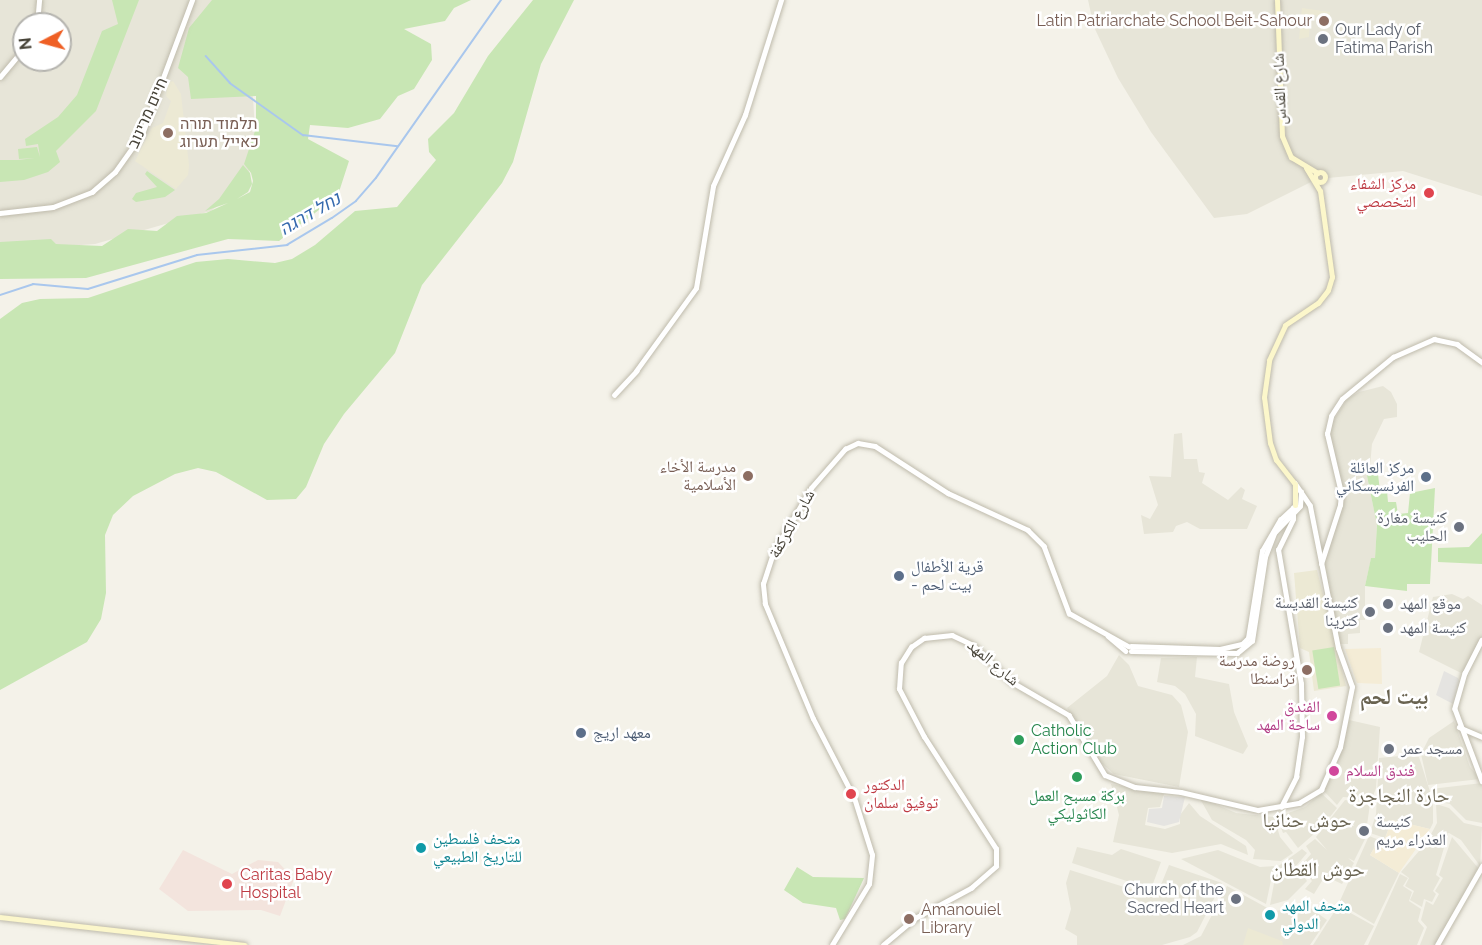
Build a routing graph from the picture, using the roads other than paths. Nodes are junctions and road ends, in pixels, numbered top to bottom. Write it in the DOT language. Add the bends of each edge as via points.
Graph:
graph roads {
  1 [pos="192,0"];
  2 [pos="781,0"];
  3 [pos="1277,0"];
  4 [pos="12,62"];
  5 [pos="0,77"];
  6 [pos="1306,168"];
  7 [pos="1318,173"];
  8 [pos="1325,177"];
  9 [pos="1317,180"];
  10 [pos="1323,204"];
  11 [pos="0,213"];
  12 [pos="1482,362"];
  13 [pos="614,395"];
  14 [pos="1295,484"];
  15 [pos="1301,489"];
  16 [pos="1301,501"];
  17 [pos="1310,506"];
  18 [pos="1294,508"];
  19 [pos="1321,564"];
  20 [pos="1482,640"];
  21 [pos="1459,728"];
  22 [pos="1482,737"];
  23 [pos="1482,781"];
  24 [pos="1281,807"];
  25 [pos="1482,866"];
  26 [pos="0,917"];
  27 [pos="244,945"];
  28 [pos="831,945"];
  29 [pos="880,945"];
  30 [pos="1437,945"];
  1 -- 11 [label="street, חיים מרינוב" via="135,147 103,184 40,210"];
  2 -- 13 [label="street" via="745,115 713,186 696,288"];
  3 -- 6 [label="main road, شارع القدس" via="1282,136 1291,157"];
  4 -- 5 [label="street"];
  6 -- 7 [label="main road, شارع القدس"];
  6 -- 9 [label="main road, شارع القدس"];
  7 -- 8 [label="main road, شارع القدس"];
  7 -- 9 [label="main road"];
  8 -- 9 [label="main road"];
  8 -- 10 [label="main road"];
  9 -- 10 [label="main road"];
  10 -- 14 [label="main road" via="1332,276 1328,290 1318,303 1285,325 1265,377 1264,420 1270,443 1276,460"];
  12 -- 19 [label="street" via="1457,344 1434,339 1393,357 1342,399 1331,416 1328,446 1341,494"];
  14 -- 15 [label="street"];
  14 -- 18 [label="main road"];
  15 -- 16 [label="street"];
  15 -- 17 [label="street"];
  16 -- 17 [label="street"];
  16 -- 18 [label="street"];
  17 -- 19 [label="street"];
  18 -- 24 [label="street" via="1278,550 1300,684 1302,737 1291,794"];
  18 -- 28 [label="street, شارع الكركفة" via="1280,520 1262,551 1248,638 1242,645 1220,649 1129,649 1070,613 1044,546 1028,530 948,493 875,446 858,444 845,449 811,488 773,553 764,584 765,604 813,719 854,798 872,855 869,884"];
  19 -- 24 [label="street, شارع المهد" via="1338,648 1352,687 1340,747 1321,790 1299,803"];
  20 -- 21 [label="street" via="1465,673 1455,709"];
  21 -- 22 [label="street"];
  21 -- 23 [label="street" via="1468,739"];
  24 -- 29 [label="street, شارع المهد" via="1237,808 1181,792 1135,787 1105,774 1065,712 1012,682 964,639 952,635 924,638 911,647 901,663 900,689 924,737 996,849 996,866 971,888"];
  25 -- 30 [label="street"];
  26 -- 27 [label="main road"];
}
